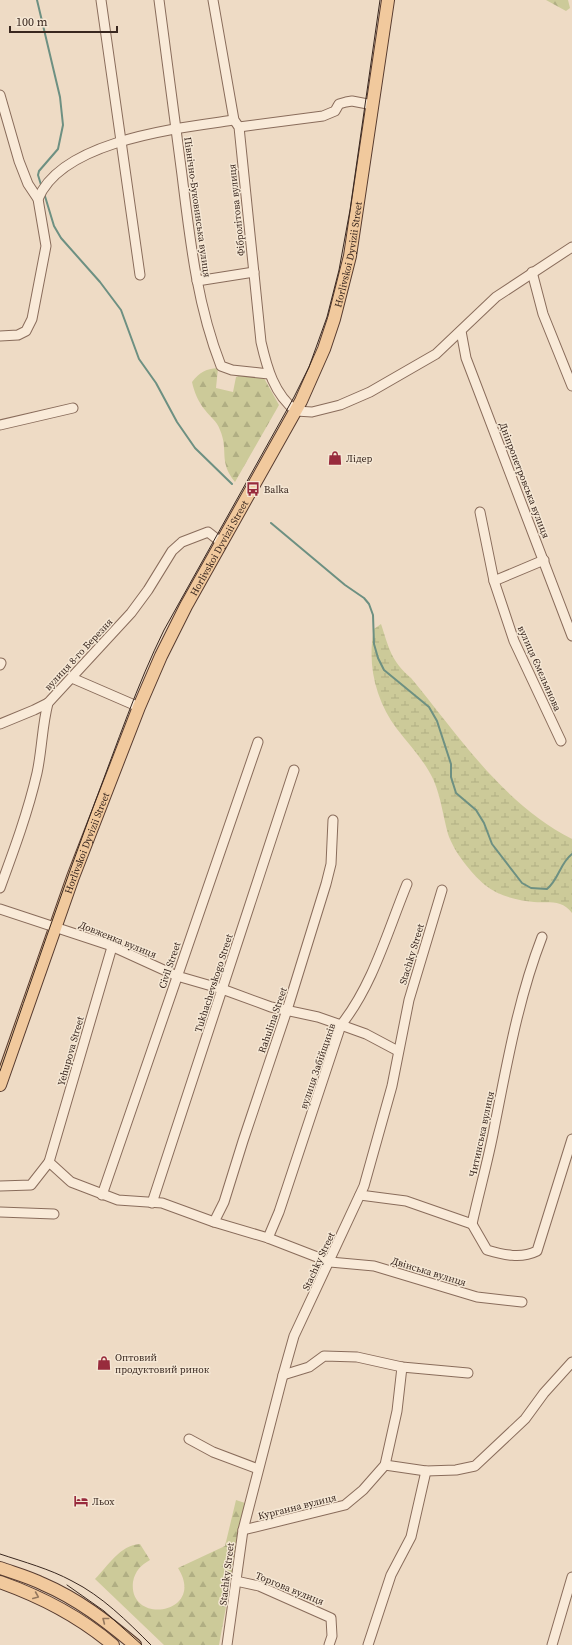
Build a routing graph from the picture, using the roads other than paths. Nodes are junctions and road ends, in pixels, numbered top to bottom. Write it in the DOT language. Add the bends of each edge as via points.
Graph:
graph roads {
  1 [pos="101,0"];
  2 [pos="159,0"];
  3 [pos="213,0"];
  4 [pos="388,0"];
  5 [pos="0,95"];
  6 [pos="373,105"];
  7 [pos="237,124"];
  8 [pos="176,129"];
  9 [pos="121,140"];
  10 [pos="41,193"];
  11 [pos="572,247"];
  12 [pos="254,272"];
  13 [pos="532,272"];
  14 [pos="140,275"];
  15 [pos="197,281"];
  16 [pos="461,331"];
  17 [pos="0,336"];
  18 [pos="269,374"];
  19 [pos="572,386"];
  20 [pos="73,408"];
  21 [pos="296,411"];
  22 [pos="0,425"];
  23 [pos="480,512"];
  24 [pos="222,543"];
  25 [pos="544,560"];
  26 [pos="494,580"];
  27 [pos="572,636"];
  28 [pos="72,678"];
  29 [pos="48,703"];
  30 [pos="139,706"];
  31 [pos="0,724"];
  32 [pos="561,741"];
  33 [pos="258,742"];
  34 [pos="294,770"];
  35 [pos="334,820"];
  36 [pos="407,884"];
  37 [pos="0,888"];
  38 [pos="442,890"];
  39 [pos="0,908"];
  40 [pos="54,928"];
  41 [pos="542,937"];
  42 [pos="112,947"];
  43 [pos="177,976"];
  44 [pos="222,989"];
  45 [pos="287,1010"];
  46 [pos="341,1025"];
  47 [pos="398,1051"];
  48 [pos="0,1086"];
  49 [pos="572,1139"];
  50 [pos="49,1162"];
  51 [pos="0,1186"];
  52 [pos="102,1195"];
  53 [pos="360,1195"];
  54 [pos="152,1203"];
  55 [pos="0,1212"];
  56 [pos="54,1214"];
  57 [pos="214,1222"];
  58 [pos="472,1224"];
  59 [pos="268,1238"];
  60 [pos="330,1262"];
  61 [pos="522,1302"];
  62 [pos="572,1362"];
  63 [pos="402,1367"];
  64 [pos="468,1374"];
  65 [pos="283,1375"];
  66 [pos="189,1439"];
  67 [pos="385,1464"];
  68 [pos="258,1469"];
  69 [pos="426,1471"];
  70 [pos="243,1530"];
  71 [pos="0,1568"];
  72 [pos="572,1577"];
  73 [pos="236,1581"];
  74 [pos="0,1582"];
  75 [pos="113,1645"];
  76 [pos="135,1645"];
  77 [pos="227,1645"];
  78 [pos="329,1645"];
  79 [pos="368,1645"];
  80 [pos="552,1645"];
  1 -- 9 [label="street"];
  2 -- 8 [label="street, Північно-Буковинська вулиця"];
  3 -- 7 [label="street, Фібролітова вулиця"];
  4 -- 6 [label="main road, Horlivskoi Dyvizii Street"];
  5 -- 10 [label="street" via="28,184"];
  6 -- 7 [label="street" via="352,101 339,104 335,111 323,116"];
  6 -- 21 [label="main road, Horlivskoi Dyvizii Street" via="344,289 324,349"];
  7 -- 8 [label="street"];
  7 -- 12 [label="street, Фібролітова вулиця"];
  8 -- 9 [label="street"];
  8 -- 15 [label="street, Північно-Буковинська вулиця"];
  9 -- 10 [label="street" via="58,171"];
  9 -- 14 [label="street"];
  10 -- 17 [label="street" via="46,246 32,318 26,331 18,335"];
  11 -- 13 [label="street"];
  12 -- 15 [label="street"];
  12 -- 18 [label="street, Фібролітова вулиця" via="261,342"];
  13 -- 16 [label="street" via="483,308"];
  13 -- 19 [label="street" via="543,314"];
  15 -- 18 [label="street, Північно-Буковинська вулиця" via="205,317 221,366 232,370"];
  16 -- 21 [label="street" via="436,354 370,392 328,409"];
  16 -- 25 [label="street, Дніпропетровська вулиця" via="466,358"];
  18 -- 21 [label="street, Фібролітова вулиця" via="280,395"];
  20 -- 22 [label="street"];
  21 -- 24 [label="main road, Horlivskoi Dyvizii Street"];
  23 -- 26 [label="street, вулиця Ємельянова"];
  24 -- 28 [label="street, вулиця 8-го Березня" via="208,532 195,536 172,551 131,613"];
  24 -- 30 [label="main road, Horlivskoi Dyvizii Street" via="183,612"];
  25 -- 26 [label="street"];
  25 -- 27 [label="street, Дніпропетровська вулиця"];
  26 -- 32 [label="street, вулиця Ємельянова" via="514,641"];
  28 -- 29 [label="street, вулиця 8-го Березня"];
  28 -- 30 [label="street"];
  29 -- 31 [label="street"];
  29 -- 37 [label="street, вулиця 8-го Березня" via="30,805"];
  30 -- 40 [label="main road, Horlivskoi Dyvizii Street"];
  33 -- 43 [label="street, Civil Street"];
  34 -- 44 [label="street, Tukhachevskogo Street"];
  35 -- 45 [label="street, Rahulina Street" via="331,864"];
  36 -- 46 [label="street, вулиця Забійщиків" via="376,964"];
  38 -- 47 [label="street, Stachky Street" via="409,1000"];
  39 -- 40 [label="street, Довженка вулиця"];
  40 -- 42 [label="street, Довженка вулиця" via="62,928"];
  40 -- 48 [label="main road, Horlivskoi Dyvizii Street"];
  41 -- 58 [label="street, Читинська вулиця" via="519,1008"];
  42 -- 43 [label="street, Довженка вулиця"];
  42 -- 50 [label="street, Yehupova Street"];
  43 -- 44 [label="street, Довженка вулиця"];
  43 -- 52 [label="street, Civil Street"];
  44 -- 45 [label="street, Довженка вулиця" via="271,1007"];
  44 -- 54 [label="street, Tukhachevskogo Street"];
  45 -- 46 [label="street, Довженка вулиця"];
  45 -- 57 [label="street, Rahulina Street" via="224,1202"];
  46 -- 47 [label="street, Довженка вулиця" via="366,1034"];
  46 -- 59 [label="street, вулиця Забійщиків"];
  47 -- 53 [label="street, Stachky Street" via="392,1086"];
  49 -- 58 [label="street" via="537,1251 529,1255 506,1255 487,1250"];
  50 -- 51 [label="street" via="31,1185"];
  50 -- 52 [label="street, Двінська вулиця" via="71,1182"];
  52 -- 54 [label="street, Двінська вулиця" via="118,1200"];
  53 -- 58 [label="street" via="406,1201"];
  53 -- 60 [label="street, Stachky Street"];
  54 -- 57 [label="street, Двінська вулиця" via="162,1203"];
  55 -- 56 [label="street"];
  57 -- 59 [label="street, Двінська вулиця"];
  59 -- 60 [label="street, Двінська вулиця"];
  60 -- 61 [label="street, Двінська вулиця" via="374,1266 477,1296"];
  60 -- 65 [label="street, Stachky Street" via="294,1336"];
  62 -- 69 [label="street" via="525,1419 475,1466 449,1471"];
  63 -- 64 [label="street"];
  63 -- 65 [label="street" via="358,1357 324,1356 309,1367"];
  63 -- 67 [label="street, Курганна вулиця" via="397,1412"];
  65 -- 68 [label="street, Stachky Street"];
  66 -- 68 [label="street"];
  67 -- 69 [label="street"];
  67 -- 70 [label="street, Курганна вулиця" via="345,1506"];
  68 -- 70 [label="street, Stachky Street"];
  69 -- 79 [label="street" via="411,1537 391,1575"];
  70 -- 73 [label="street, Stachky Street"];
  76 -- 71 [label="main road, one-way" via="93,1611 76,1601 43,1583"];
  72 -- 80 [label="street"];
  73 -- 77 [label="street, Stachky Street"];
  73 -- 78 [label="street, Торгова вулиця" via="259,1586 331,1618 332,1636"];
  74 -- 75 [label="main road, one-way" via="54,1604 75,1616"];
}
